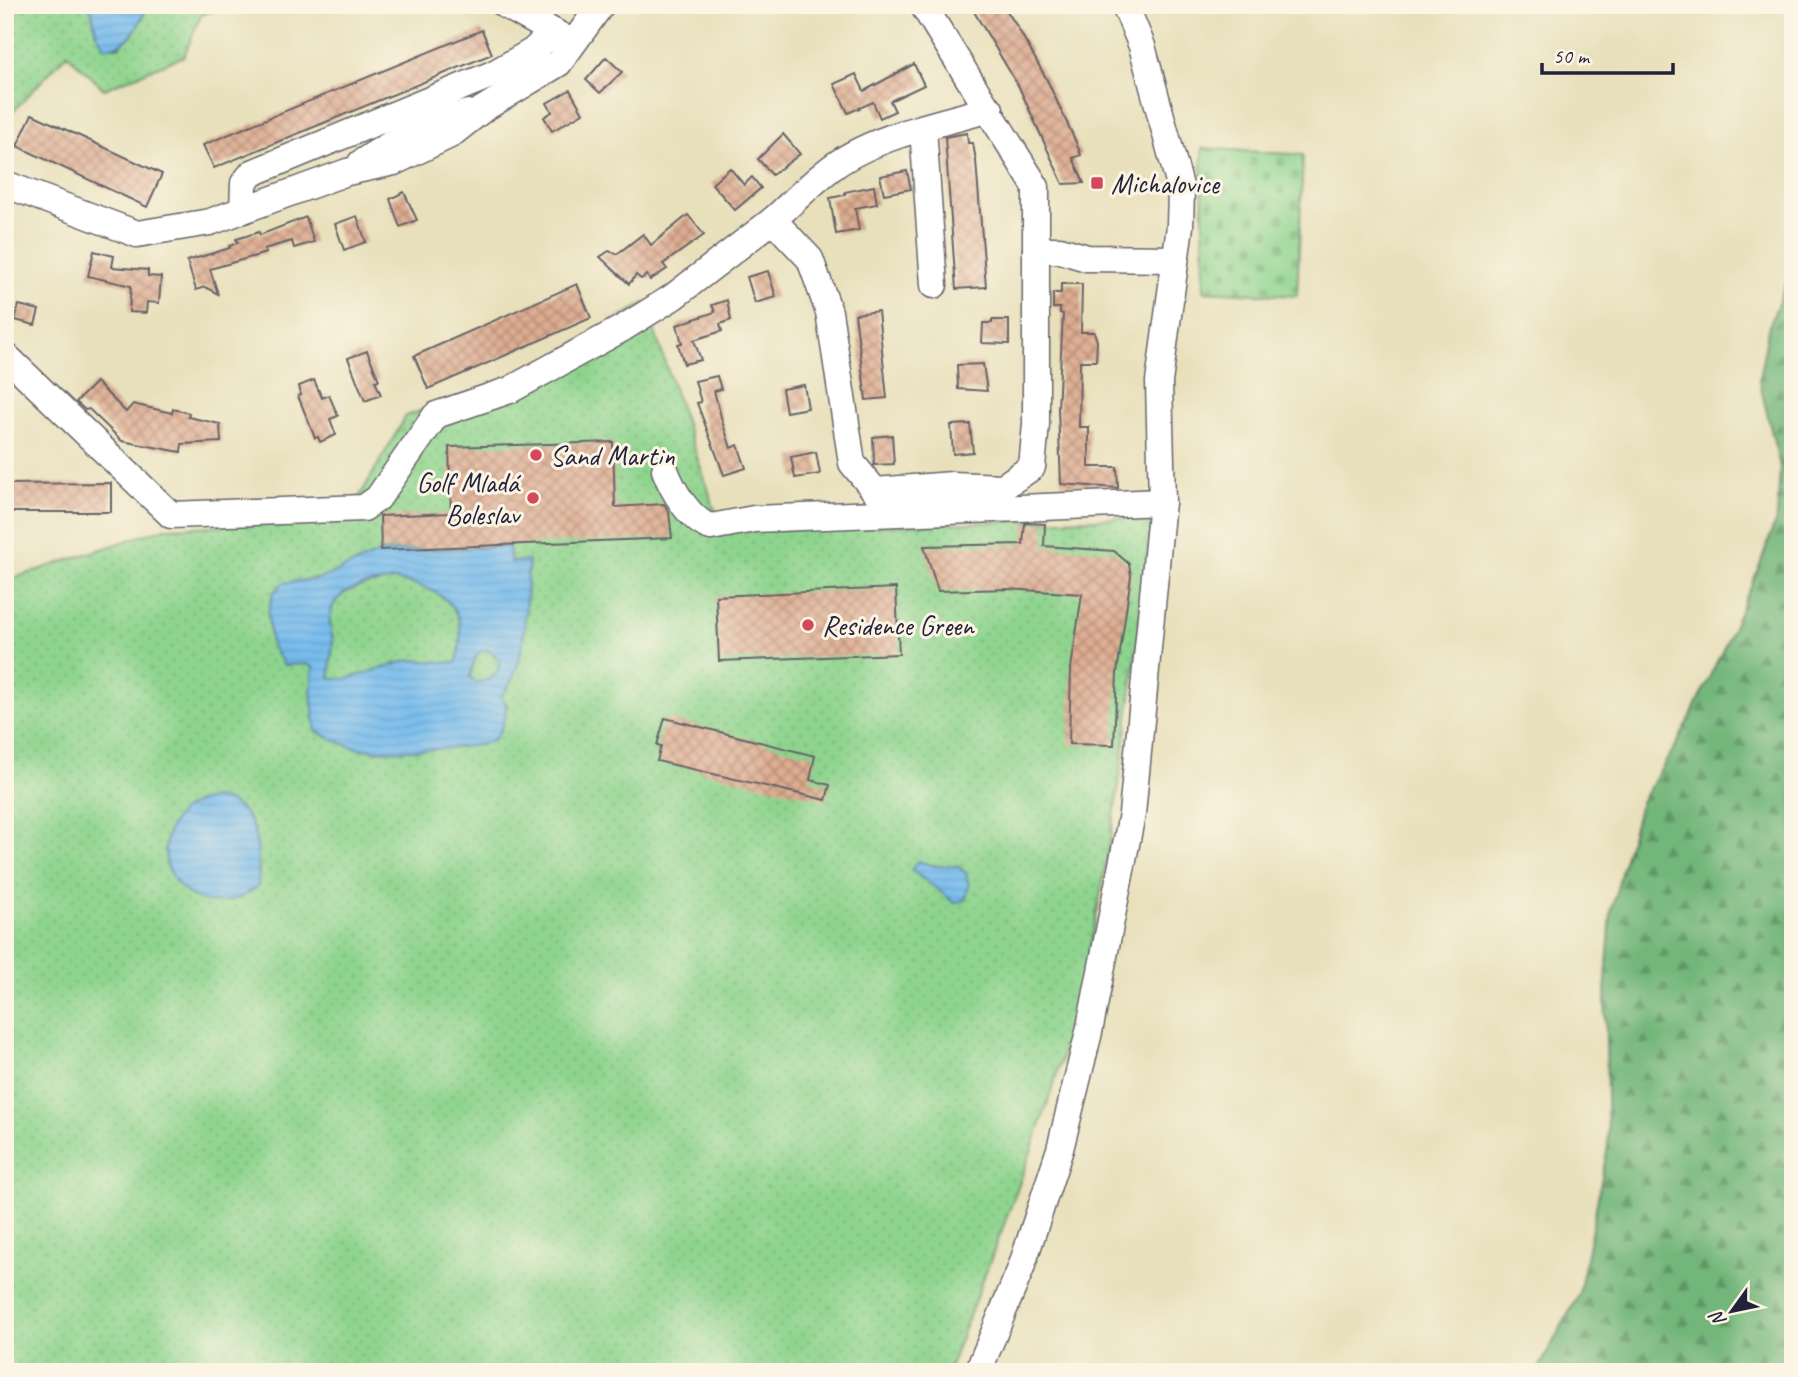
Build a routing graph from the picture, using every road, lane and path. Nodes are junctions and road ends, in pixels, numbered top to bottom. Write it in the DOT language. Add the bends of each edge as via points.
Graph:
graph roads {
  1 [pos="505,5"];
  2 [pos="601,5"];
  3 [pos="923,5"];
  4 [pos="1125,5"];
  5 [pos="564,38"];
  6 [pos="990,109"];
  7 [pos="923,128"];
  8 [pos="5,184"];
  9 [pos="243,210"];
  10 [pos="773,220"];
  11 [pos="1035,250"];
  12 [pos="1174,259"];
  13 [pos="934,285"];
  14 [pos="5,355"];
  15 [pos="665,470"];
  16 [pos="1163,502"];
  17 [pos="978,1372"];
  1 -- 5 [label="street"];
  2 -- 5 [label="street"];
  3 -- 6 [label="street"];
  4 -- 12 [label="street" via="1142,46 1181,190"];
  5 -- 9 [label="street" via="559,63 422,151 347,172"];
  5 -- 9 [label="street" via="493,74 252,173 244,183"];
  6 -- 7 [label="street"];
  6 -- 11 [label="street" via="1037,187"];
  7 -- 10 [label="street" via="842,161"];
  7 -- 13 [label="street"];
  8 -- 9 [label="street" via="137,234 210,222"];
  10 -- 11 [label="street" via="810,259 830,312 852,463 874,491 1003,486 1032,467"];
  10 -- 14 [label="street" via="673,297 622,328 510,390 436,415 378,498 364,508 171,515"];
  11 -- 12 [label="street" via="1060,250 1087,258"];
  12 -- 16 [label="street" via="1160,382"];
  15 -- 16 [label="street" via="695,517 711,527 754,519"];
  16 -- 17 [label="street" via="1132,814 1088,1032 1060,1149 1021,1268"];
}
